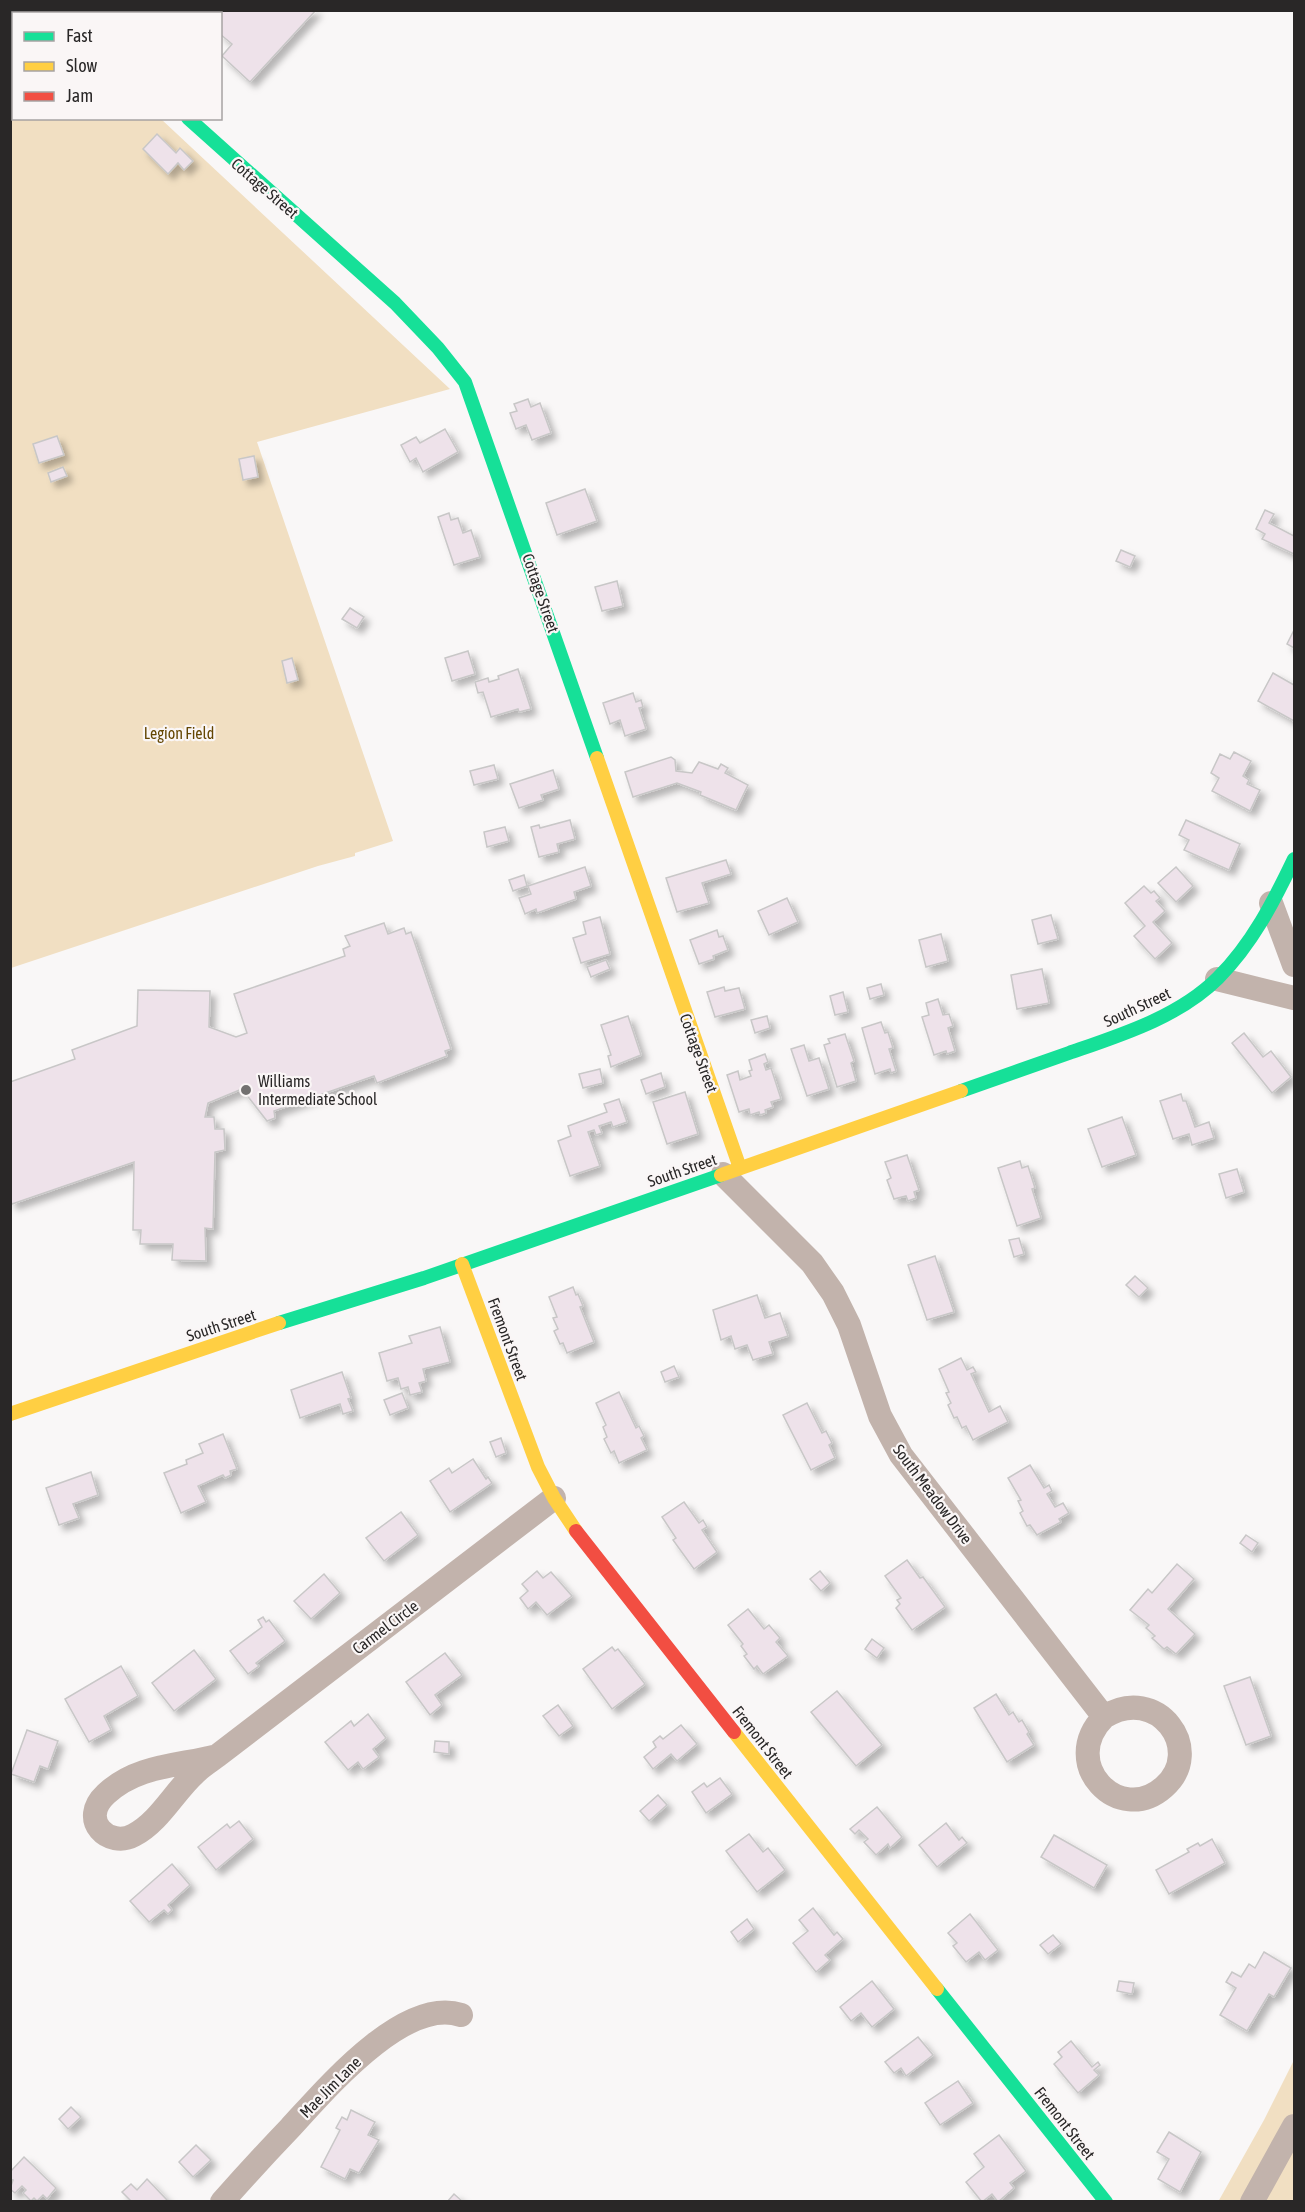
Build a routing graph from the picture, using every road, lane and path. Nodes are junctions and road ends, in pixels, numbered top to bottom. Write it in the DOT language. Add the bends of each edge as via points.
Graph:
graph roads {
  1 [pos="190,120"];
  2 [pos="1294,859"];
  3 [pos="1271,903"];
  4 [pos="1294,964"];
  5 [pos="1217,979"];
  6 [pos="1294,998"];
  7 [pos="732,1171"];
  8 [pos="462,1264"];
  9 [pos="10,1414"];
  10 [pos="554,1498"];
  11 [pos="1104,1717"];
  12 [pos="217,1756"];
  13 [pos="461,2015"];
  14 [pos="1294,2126"];
  15 [pos="222,2202"];
  16 [pos="1106,2202"];
  17 [pos="1252,2202"];
  1 -- 7 [label="street, Cottage Street" via="395,303 465,382 683,1007"];
  2 -- 3 [label="street, South Street"];
  3 -- 4 [label="street"];
  3 -- 5 [label="street, South Street"];
  5 -- 6 [label="street"];
  5 -- 7 [label="street, South Street" via="1175,1009 1119,1036"];
  7 -- 8 [label="street, South Street"];
  7 -- 11 [label="street, South Meadow Drive" via="812,1263 832,1293 849,1325 880,1416 901,1455"];
  8 -- 9 [label="street, South Street"];
  8 -- 10 [label="street, Fremont Street" via="538,1467"];
  10 -- 12 [label="street, Carmel Circle"];
  10 -- 16 [label="street, Fremont Street" via="594,1554"];
  12 -- 12 [label="street, Carmel Circle" via="166,1765 129,1779 101,1800 94,1810 95,1822 108,1835 123,1839 134,1835 194,1773"];
  13 -- 15 [label="street, Mae Jim Lane" via="444,2011 423,2016 383,2039 345,2069"];
  14 -- 17 [label="street"];
}
